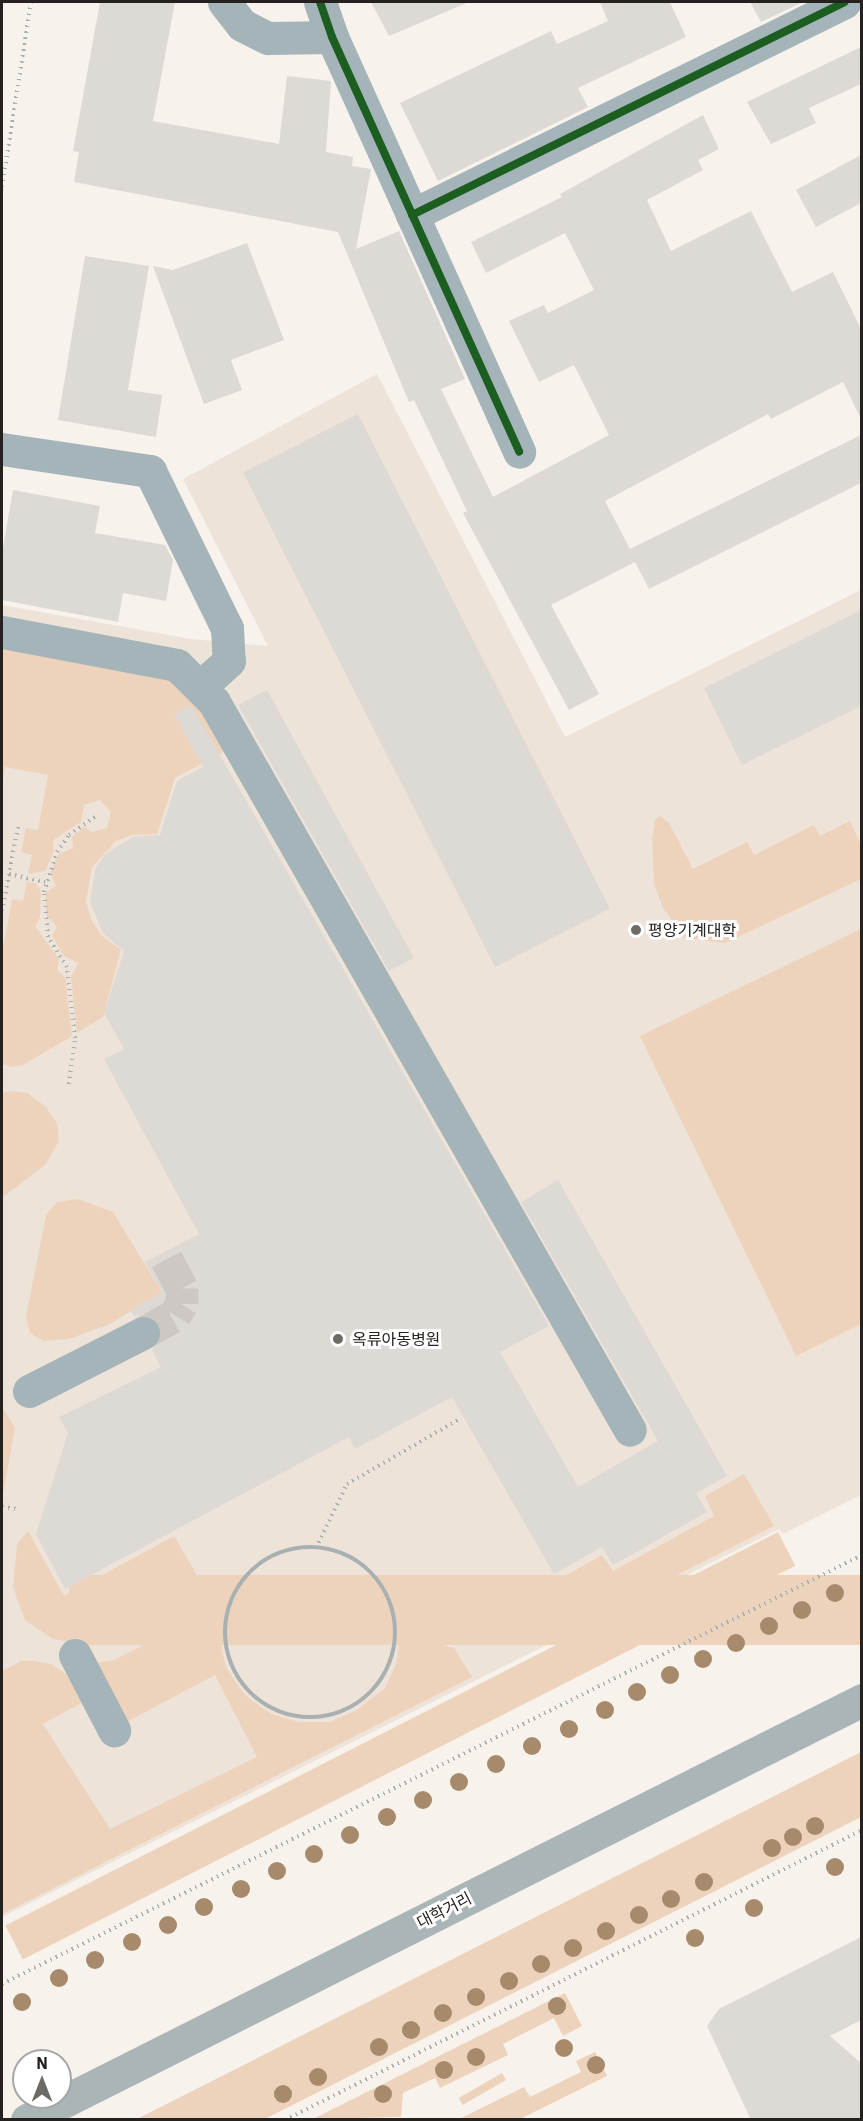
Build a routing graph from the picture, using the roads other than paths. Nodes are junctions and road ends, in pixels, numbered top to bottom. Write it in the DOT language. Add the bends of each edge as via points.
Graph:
graph roads {
  1 [pos="224,2"];
  2 [pos="320,2"];
  3 [pos="844,2"];
  4 [pos="332,37"];
  5 [pos="412,215"];
  6 [pos="2,449"];
  7 [pos="519,452"];
  8 [pos="2,632"];
  9 [pos="200,687"];
  10 [pos="143,1334"];
  11 [pos="29,1391"];
  12 [pos="630,1430"];
  13 [pos="75,1655"];
  14 [pos="861,1700"];
  15 [pos="114,1730"];
  16 [pos="27,2120"];
  1 -- 4 [label="street" via="242,25 268,38"];
  2 -- 4 [label="street"];
  3 -- 5 [label="street"];
  4 -- 5 [label="street"];
  5 -- 7 [label="street"];
  6 -- 9 [label="street" via="150,471 227,628 229,661"];
  8 -- 9 [label="street" via="177,665"];
  9 -- 12 [label="street" via="220,712"];
  10 -- 11 [label="street"];
  13 -- 15 [label="street"];
  14 -- 16 [label="main road, 대학거리"];
}
